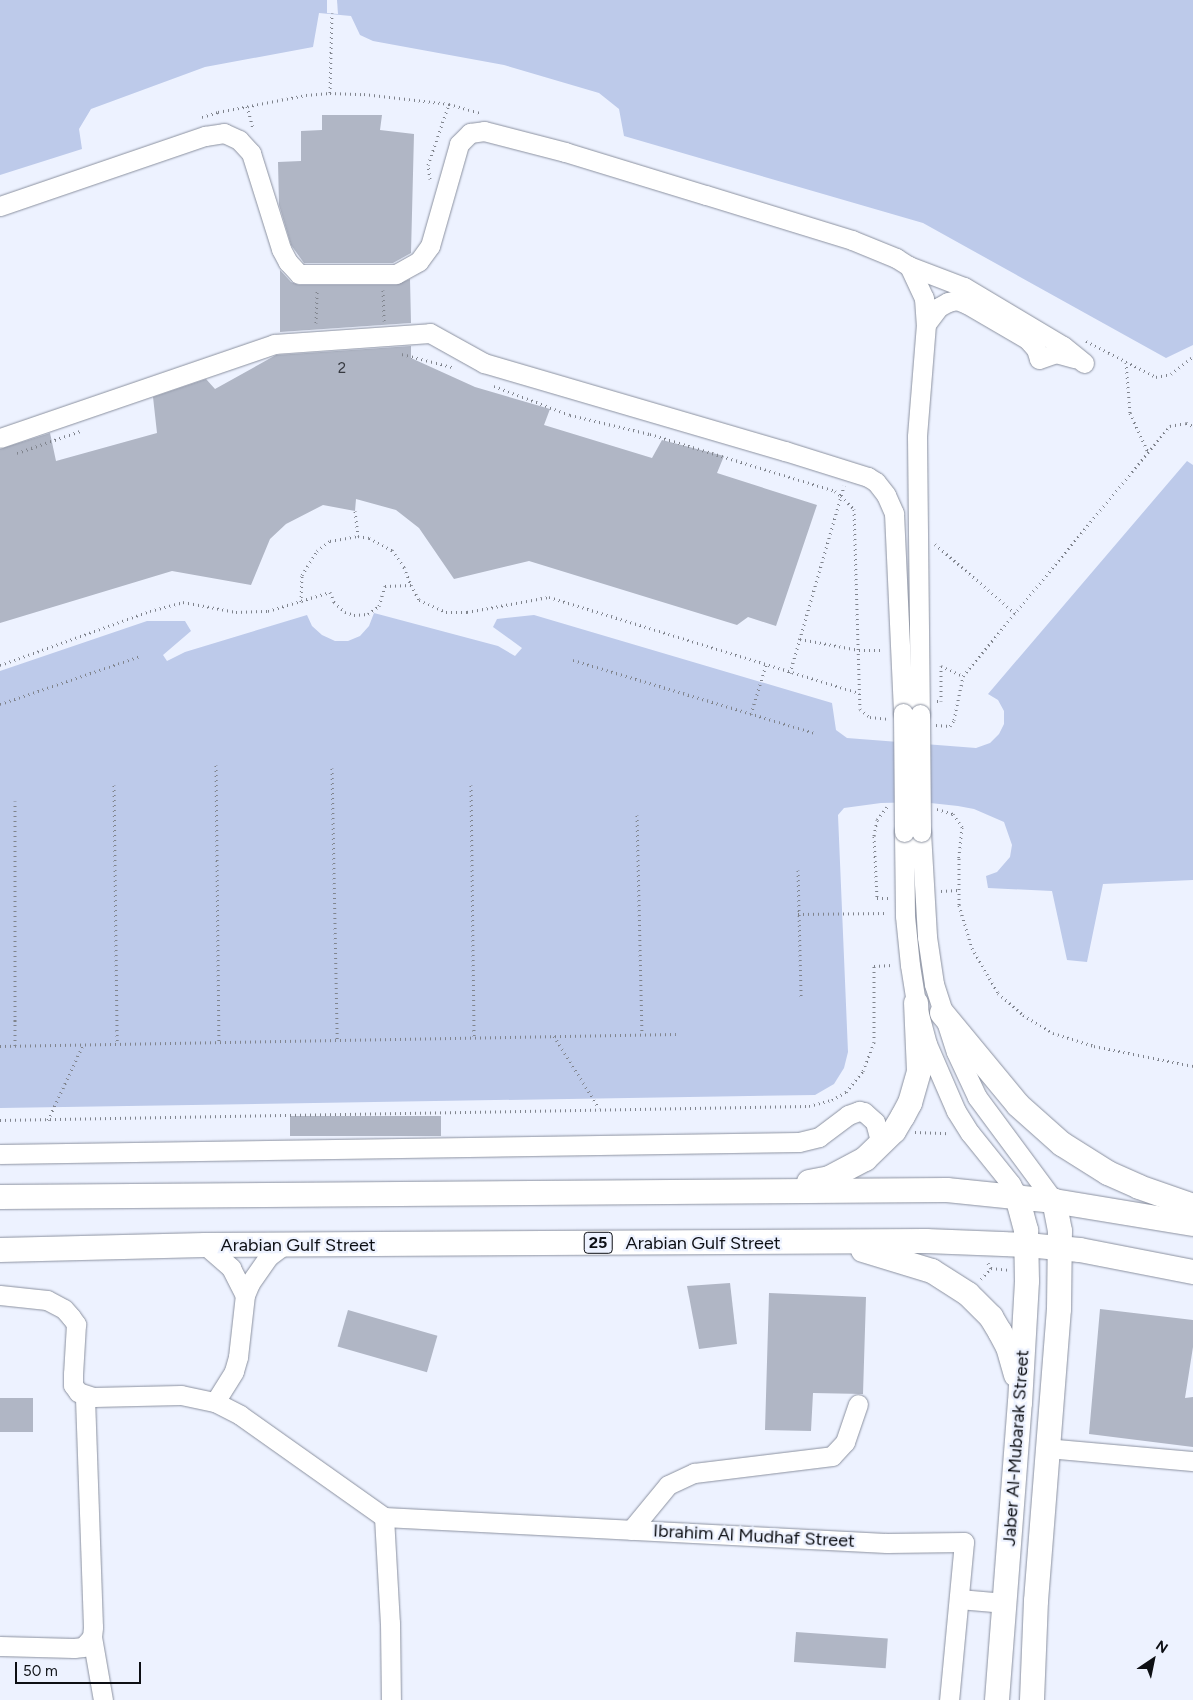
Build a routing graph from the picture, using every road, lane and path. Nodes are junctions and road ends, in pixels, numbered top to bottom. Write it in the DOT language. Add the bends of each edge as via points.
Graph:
graph roads {
  1 [pos="332,13"];
  2 [pos="330,93"];
  3 [pos="487,115"];
  4 [pos="200,118"];
  5 [pos="0,206"];
  6 [pos="909,266"];
  7 [pos="317,274"];
  8 [pos="382,274"];
  9 [pos="926,324"];
  10 [pos="384,336"];
  11 [pos="1082,339"];
  12 [pos="316,341"];
  13 [pos="1193,357"];
  14 [pos="1126,361"];
  15 [pos="455,369"];
  16 [pos="490,384"];
  17 [pos="1193,426"];
  18 [pos="89,428"];
  19 [pos="0,438"];
  20 [pos="1148,452"];
  21 [pos="9,455"];
  22 [pos="849,471"];
  23 [pos="841,496"];
  24 [pos="355,511"];
  25 [pos="918,530"];
  26 [pos="358,536"];
  27 [pos="411,585"];
  28 [pos="301,602"];
  29 [pos="1016,614"];
  30 [pos="800,639"];
  31 [pos="859,650"];
  32 [pos="888,650"];
  33 [pos="140,656"];
  34 [pos="573,660"];
  35 [pos="0,665"];
  36 [pos="766,665"];
  37 [pos="790,672"];
  38 [pos="859,693"];
  39 [pos="941,701"];
  40 [pos="0,704"];
  41 [pos="863,713"];
  42 [pos="752,714"];
  43 [pos="912,714"];
  44 [pos="816,733"];
  45 [pos="216,765"];
  46 [pos="332,768"];
  47 [pos="114,785"];
  48 [pos="471,785"];
  49 [pos="15,802"];
  50 [pos="895,804"];
  51 [pos="934,808"];
  52 [pos="638,815"];
  53 [pos="912,832"];
  54 [pos="798,870"];
  55 [pos="958,890"];
  56 [pos="939,891"];
  57 [pos="893,898"];
  58 [pos="893,913"];
  59 [pos="798,914"];
  60 [pos="892,957"];
  61 [pos="802,997"];
  62 [pos="916,1003"];
  63 [pos="942,1013"];
  64 [pos="642,1034"];
  65 [pos="676,1034"];
  66 [pos="554,1036"];
  67 [pos="474,1037"];
  68 [pos="337,1040"];
  69 [pos="219,1042"];
  70 [pos="117,1044"];
  71 [pos="83,1045"];
  72 [pos="0,1046"];
  73 [pos="14,1046"];
  74 [pos="1193,1066"];
  75 [pos="599,1109"];
  76 [pos="0,1120"];
  77 [pos="48,1120"];
  78 [pos="878,1146"];
  79 [pos="0,1154"];
  80 [pos="753,1190"];
  81 [pos="1017,1196"];
  82 [pos="0,1197"];
  83 [pos="1054,1201"];
  84 [pos="1193,1206"];
  85 [pos="1193,1224"];
  86 [pos="819,1242"];
  87 [pos="205,1245"];
  88 [pos="284,1245"];
  89 [pos="1027,1245"];
  90 [pos="1060,1249"];
  91 [pos="0,1250"];
  92 [pos="1096,1253"];
  93 [pos="1193,1272"];
  94 [pos="0,1295"];
  95 [pos="245,1295"];
  96 [pos="1059,1309"];
  97 [pos="85,1396"];
  98 [pos="216,1402"];
  99 [pos="1020,1403"];
  100 [pos="858,1404"];
  101 [pos="1046,1448"];
  102 [pos="1193,1461"];
  103 [pos="384,1517"];
  104 [pos="631,1530"];
  105 [pos="959,1599"];
  106 [pos="1005,1603"];
  107 [pos="92,1637"];
  108 [pos="0,1646"];
  109 [pos="103,1700"];
  110 [pos="391,1700"];
  111 [pos="949,1700"];
  112 [pos="996,1700"];
  113 [pos="1032,1700"];
  1 -- 2 [label="path"];
  2 -- 3 [label="path" via="449,104"];
  2 -- 4 [label="path" via="306,95"];
  5 -- 7 [label="street" via="205,136 224,133 239,140 251,154 278,241 288,262 299,274"];
  6 -- 8 [label="street" via="852,240 484,130 470,133 455,151 434,233 425,254 412,267 396,274"];
  6 -- 9 [label="street" via="924,298"];
  6 -- 9 [label="street" via="964,286 1063,346 1084,363 1061,353 1047,354 1039,359 1036,349 1026,339 962,302 952,300 943,304"];
  7 -- 8 [label="street"];
  7 -- 12 [label="path"];
  8 -- 10 [label="path"];
  9 -- 25 [label="street" via="917,437"];
  10 -- 12 [label="street"];
  10 -- 15 [label="path" via="386,354 401,354"];
  10 -- 22 [label="street" via="430,333 484,363"];
  11 -- 14 [label="path"];
  12 -- 19 [label="street" via="274,344"];
  13 -- 14 [label="path" via="1172,374 1161,377"];
  14 -- 20 [label="path" via="1130,412"];
  16 -- 23 [label="path" via="570,415 659,437 835,491"];
  17 -- 20 [label="path" via="1186,423 1170,426"];
  18 -- 21 [label="path"];
  20 -- 29 [label="path"];
  22 -- 23 [label="path"];
  22 -- 43 [label="street" via="876,482 894,513"];
  23 -- 30 [label="path"];
  23 -- 31 [label="path" via="854,509"];
  24 -- 26 [label="path"];
  25 -- 29 [label="path"];
  25 -- 43 [label="street"];
  26 -- 27 [label="path" via="392,550"];
  26 -- 28 [label="path" via="330,541 317,551 302,574"];
  27 -- 28 [label="path" via="385,586 379,606 368,614 345,612 334,602 330,592"];
  27 -- 36 [label="path" via="419,600 446,612 467,612 548,597"];
  28 -- 35 [label="path" via="268,611 236,612 183,602"];
  29 -- 39 [label="path" via="963,676 941,666"];
  30 -- 31 [label="path"];
  30 -- 37 [label="path"];
  31 -- 32 [label="path"];
  31 -- 38 [label="path"];
  33 -- 40 [label="path"];
  34 -- 42 [label="path"];
  36 -- 37 [label="path"];
  36 -- 42 [label="path"];
  37 -- 38 [label="path"];
  38 -- 41 [label="path"];
  42 -- 44 [label="path"];
  43 -- 53 [label="street, bridge"];
  45 -- 69 [label="path"];
  46 -- 68 [label="path"];
  47 -- 70 [label="path"];
  48 -- 67 [label="path"];
  49 -- 73 [label="path"];
  50 -- 57 [label="path" via="882,813 874,836 877,898"];
  51 -- 55 [label="path" via="953,814 962,827"];
  52 -- 64 [label="path"];
  53 -- 62 [label="street" via="906,916"];
  53 -- 63 [label="street" via="934,984"];
  54 -- 59 [label="path"];
  55 -- 56 [label="path"];
  55 -- 74 [label="path" via="959,905 972,948 998,993 1023,1015 1053,1033 1094,1046"];
  58 -- 59 [label="path"];
  59 -- 61 [label="path"];
  60 -- 75 [label="path" via="892,965 874,966 874,1042 868,1060 846,1092 832,1100 810,1106"];
  62 -- 78 [label="main road" via="919,1054 915,1087 894,1131"];
  62 -- 81 [label="street" via="927,1044 956,1111"];
  63 -- 83 [label="street" via="977,1097"];
  63 -- 84 [label="main road" via="993,1077 1041,1127 1096,1167 1139,1187"];
  64 -- 65 [label="path"];
  64 -- 66 [label="path"];
  66 -- 67 [label="path"];
  66 -- 75 [label="path"];
  67 -- 68 [label="path"];
  68 -- 69 [label="path"];
  69 -- 70 [label="path"];
  70 -- 71 [label="path"];
  71 -- 73 [label="path"];
  71 -- 77 [label="path"];
  72 -- 73 [label="path"];
  75 -- 77 [label="path"];
  76 -- 77 [label="path"];
  78 -- 79 [label="street" via="876,1122 864,1112 859,1112 848,1115 819,1137 799,1142"];
  78 -- 80 [label="main road" via="865,1159 829,1178"];
  80 -- 81 [label="main road" via="947,1190"];
  80 -- 82 [label="main road"];
  81 -- 83 [label="main road"];
  81 -- 89 [label="main road, Jaber Al-Mubarak Street"];
  83 -- 85 [label="main road"];
  83 -- 90 [label="main road, Jaber Al-Mubarak Street"];
  86 -- 88 [label="main road, Arabian Gulf Street / 25"];
  86 -- 89 [label="main road, Arabian Gulf Street / 25" via="926,1241"];
  86 -- 99 [label="main road" via="932,1270 968,1294 991,1317 1008,1347"];
  87 -- 88 [label="main road, Arabian Gulf Street / 25"];
  87 -- 91 [label="main road, Arabian Gulf Street / 25"];
  87 -- 95 [label="street" via="231,1268"];
  88 -- 95 [label="street" via="263,1262"];
  89 -- 90 [label="main road, Arabian Gulf Street / 25"];
  89 -- 99 [label="main road, Jaber Al-Mubarak Street"];
  90 -- 92 [label="main road, Arabian Gulf Street / 25"];
  90 -- 96 [label="main road, Jaber Al-Mubarak Street"];
  92 -- 93 [label="main road, Arabian Gulf Street / 25"];
  92 -- 96 [label="main road" via="1070,1281"];
  94 -- 97 [label="street" via="47,1300 71,1317 76,1324 73,1384"];
  95 -- 98 [label="street" via="238,1357 234,1371"];
  96 -- 101 [label="main road, Jaber Al-Mubarak Street"];
  97 -- 98 [label="street" via="181,1395"];
  97 -- 107 [label="street"];
  98 -- 103 [label="street" via="240,1415"];
  99 -- 106 [label="main road, Jaber Al-Mubarak Street"];
  100 -- 104 [label="street" via="845,1442 832,1456 694,1473 668,1485"];
  101 -- 102 [label="street"];
  101 -- 113 [label="main road, Jaber Al-Mubarak Street"];
  103 -- 104 [label="street, Ibrahim Al Mudhaf Street"];
  103 -- 110 [label="street"];
  104 -- 105 [label="street, Ibrahim Al Mudhaf Street" via="886,1543 964,1542"];
  105 -- 106 [label="street"];
  105 -- 111 [label="street, Ibrahim Al Mudhaf Street"];
  106 -- 112 [label="main road, Jaber Al-Mubarak Street"];
  107 -- 108 [label="street" via="83,1647 74,1648"];
  107 -- 109 [label="street"];
}
